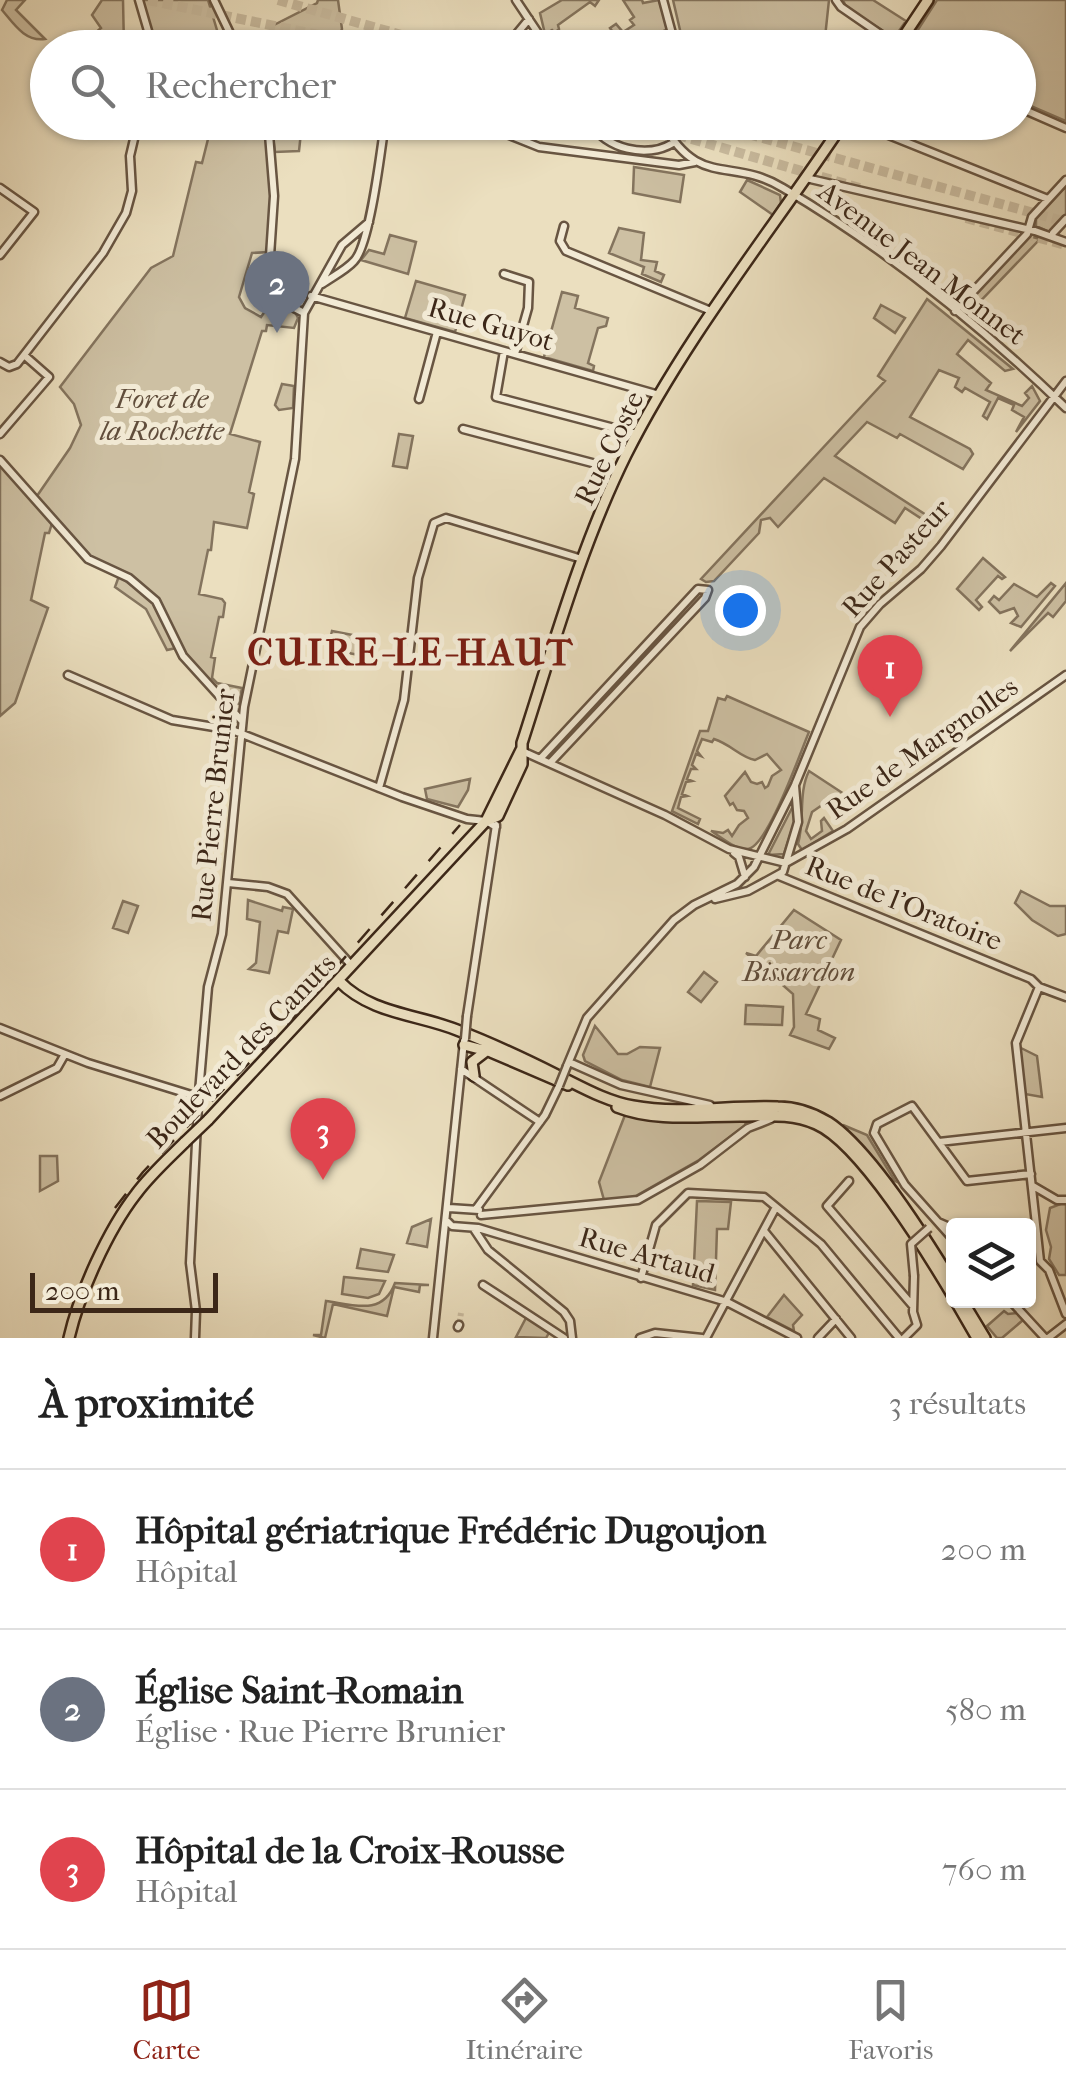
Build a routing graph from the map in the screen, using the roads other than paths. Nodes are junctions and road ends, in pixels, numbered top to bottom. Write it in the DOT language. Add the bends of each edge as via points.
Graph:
graph roads {
  1 [pos="138,0"];
  2 [pos="214,0"];
  3 [pos="516,0"];
  4 [pos="663,0"];
  5 [pos="836,0"];
  6 [pos="928,0"];
  7 [pos="529,18"];
  8 [pos="147,30"];
  9 [pos="228,30"];
  10 [pos="519,30"];
  11 [pos="537,30"];
  12 [pos="671,30"];
  13 [pos="874,30"];
  14 [pos="909,30"];
  15 [pos="1036,115"];
  16 [pos="1066,128"];
  17 [pos="134,140"];
  18 [pos="269,140"];
  19 [pos="382,140"];
  20 [pos="522,140"];
  21 [pos="609,140"];
  22 [pos="671,140"];
  23 [pos="832,140"];
  24 [pos="901,140"];
  25 [pos="673,143"];
  26 [pos="696,162"];
  27 [pos="806,178"];
  28 [pos="1066,180"];
  29 [pos="0,188"];
  30 [pos="794,194"];
  31 [pos="1048,199"];
  32 [pos="1066,218"];
  33 [pos="370,220"];
  34 [pos="564,226"];
  35 [pos="1029,230"];
  36 [pos="1052,233"];
  37 [pos="1066,242"];
  38 [pos="0,255"];
  39 [pos="504,274"];
  40 [pos="319,285"];
  41 [pos="311,296"];
  42 [pos="711,311"];
  43 [pos="955,311"];
  44 [pos="304,313"];
  45 [pos="438,332"];
  46 [pos="504,350"];
  47 [pos="514,354"];
  48 [pos="24,355"];
  49 [pos="0,362"];
  50 [pos="1066,381"];
  51 [pos="659,395"];
  52 [pos="1053,396"];
  53 [pos="419,400"];
  54 [pos="1066,408"];
  55 [pos="464,428"];
  56 [pos="0,434"];
  57 [pos="637,434"];
  58 [pos="0,460"];
  59 [pos="619,470"];
  60 [pos="584,559"];
  61 [pos="68,675"];
  62 [pos="1066,675"];
  63 [pos="242,722"];
  64 [pos="242,734"];
  65 [pos="521,750"];
  66 [pos="540,758"];
  67 [pos="550,763"];
  68 [pos="794,785"];
  69 [pos="378,788"];
  70 [pos="491,824"];
  71 [pos="791,847"];
  72 [pos="729,849"];
  73 [pos="803,856"];
  74 [pos="757,863"];
  75 [pos="786,863"];
  76 [pos="778,876"];
  77 [pos="745,877"];
  78 [pos="228,883"];
  79 [pos="756,888"];
  80 [pos="708,898"];
  81 [pos="352,967"];
  82 [pos="339,981"];
  83 [pos="1039,987"];
  84 [pos="1066,997"];
  85 [pos="404,1014"];
  86 [pos="0,1028"];
  87 [pos="464,1042"];
  88 [pos="485,1052"];
  89 [pos="65,1054"];
  90 [pos="568,1064"];
  91 [pos="461,1070"];
  92 [pos="474,1076"];
  93 [pos="573,1087"];
  94 [pos="0,1096"];
  95 [pos="198,1097"];
  96 [pos="721,1107"];
  97 [pos="804,1120"];
  98 [pos="540,1122"];
  99 [pos="1066,1128"];
  100 [pos="1026,1132"];
  101 [pos="938,1142"];
  102 [pos="1030,1174"];
  103 [pos="849,1181"];
  104 [pos="1032,1185"];
  105 [pos="1066,1200"];
  106 [pos="776,1207"];
  107 [pos="449,1208"];
  108 [pos="479,1212"];
  109 [pos="448,1221"];
  110 [pos="937,1222"];
  111 [pos="946,1226"];
  112 [pos="476,1229"];
  113 [pos="764,1231"];
  114 [pos="946,1232"];
  115 [pos="1036,1261"];
  116 [pos="1040,1262"];
  117 [pos="946,1273"];
  118 [pos="641,1278"];
  119 [pos="946,1283"];
  120 [pos="482,1285"];
  121 [pos="727,1302"];
  122 [pos="913,1306"];
  123 [pos="961,1308"];
  124 [pos="963,1308"];
  125 [pos="1018,1308"];
  126 [pos="1066,1314"];
  127 [pos="836,1319"];
  128 [pos="1066,1324"];
  129 [pos="70,1338"];
  130 [pos="194,1338"];
  131 [pos="433,1338"];
  132 [pos="564,1338"];
  133 [pos="572,1338"];
  134 [pos="640,1338"];
  135 [pos="704,1338"];
  136 [pos="797,1338"];
  137 [pos="818,1338"];
  138 [pos="851,1338"];
  139 [pos="902,1338"];
  140 [pos="977,1338"];
  141 [pos="985,1338"];
  142 [pos="1046,1338"];
  1 -- 8 [label="street"];
  2 -- 9 [label="street"];
  3 -- 7 [label="street"];
  4 -- 12 [label="street"];
  5 -- 13 [label="street"];
  6 -- 14 [label="main road"];
  7 -- 10 [label="street"];
  7 -- 11 [label="street"];
  15 -- 16 [label="street"];
  17 -- 48 [label="street" via="126,213"];
  18 -- 44 [label="street" via="274,196 268,286"];
  19 -- 33 [label="street, Rue Pierre Brunier"];
  20 -- 26 [label="street" via="679,166"];
  21 -- 25 [label="street" via="631,150"];
  22 -- 25 [label="street"];
  23 -- 27 [label="main road, Rue Coste"];
  24 -- 31 [label="street"];
  25 -- 26 [label="street"];
  26 -- 30 [label="street" via="763,177"];
  27 -- 30 [label="main road, Rue Coste"];
  27 -- 35 [label="street"];
  28 -- 31 [label="street"];
  29 -- 38 [label="street" via="34,212"];
  30 -- 42 [label="main road, Rue Coste"];
  30 -- 43 [label="street, Avenue Jean Monnet"];
  31 -- 35 [label="street"];
  32 -- 36 [label="street"];
  33 -- 40 [label="street, Rue Pierre Brunier" via="342,244"];
  33 -- 40 [label="street, Rue Pierre Brunier" via="356,260"];
  34 -- 42 [label="street" via="560,241 566,251"];
  35 -- 37 [label="street"];
  35 -- 43 [label="street"];
  39 -- 47 [label="street" via="529,282"];
  40 -- 41 [label="street, Rue Pierre Brunier"];
  41 -- 44 [label="street, Rue Pierre Brunier"];
  41 -- 45 [label="street, Rue Guyot"];
  42 -- 51 [label="main road, Rue Coste"];
  43 -- 52 [label="street, Avenue Jean Monnet"];
  44 -- 63 [label="street, Rue Pierre Brunier" via="294,459"];
  45 -- 46 [label="street, Rue Guyot"];
  45 -- 53 [label="street"];
  46 -- 47 [label="street, Rue Guyot"];
  46 -- 57 [label="street" via="496,397"];
  47 -- 51 [label="street, Rue Guyot"];
  48 -- 49 [label="street" via="14,366"];
  48 -- 56 [label="street" via="49,377"];
  50 -- 52 [label="street, Rue Pasteur"];
  51 -- 57 [label="main road, Rue Coste"];
  52 -- 54 [label="street, Avenue Jean Monnet"];
  52 -- 68 [label="street, Rue Pasteur" via="933,556 860,627"];
  55 -- 59 [label="street"];
  57 -- 59 [label="main road, Rue Coste"];
  58 -- 63 [label="street" via="91,561 127,577 156,601 183,656"];
  59 -- 60 [label="main road, Rue Coste"];
  60 -- 65 [label="main road, Rue Coste"];
  60 -- 69 [label="street" via="446,518 434,523 418,578 404,700"];
  61 -- 64 [label="street" via="172,720"];
  62 -- 73 [label="street, Rue de Margnolles"];
  63 -- 64 [label="street, Rue Pierre Brunier"];
  64 -- 69 [label="street"];
  64 -- 78 [label="street, Rue Pierre Brunier"];
  65 -- 66 [label="street"];
  65 -- 70 [label="main road, Rue Coste"];
  65 -- 70 [label="main road, Rue Coste" via="522,764"];
  66 -- 67 [label="street"];
  66 -- 67 [label="street" via="698,589 708,590"];
  67 -- 72 [label="street"];
  68 -- 71 [label="street, Rue Pasteur" via="798,816"];
  68 -- 74 [label="street, Rue Pasteur"];
  69 -- 70 [label="street"];
  70 -- 81 [label="main road, Boulevard des Canuts"];
  70 -- 87 [label="street, Rue Coste, bridge"];
  71 -- 73 [label="street"];
  71 -- 75 [label="street, Rue Pasteur"];
  72 -- 74 [label="street"];
  72 -- 77 [label="street"];
  73 -- 75 [label="street, Rue de Margnolles"];
  74 -- 75 [label="street, Rue de Margnolles"];
  74 -- 77 [label="street"];
  75 -- 76 [label="street"];
  76 -- 79 [label="street"];
  76 -- 83 [label="street, Rue de l'Oratoire"];
  77 -- 79 [label="street"];
  77 -- 80 [label="street"];
  78 -- 81 [label="street" via="287,894"];
  78 -- 95 [label="street, Rue Pierre Brunier" via="208,986"];
  79 -- 80 [label="street"];
  80 -- 90 [label="street" via="674,920 590,1016"];
  81 -- 82 [label="main road, Boulevard des Canuts"];
  82 -- 85 [label="main road" via="365,1002"];
  82 -- 129 [label="main road, Boulevard des Canuts, bridge" via="136,1194 77,1310"];
  83 -- 84 [label="street, Rue de l'Oratoire"];
  83 -- 100 [label="street" via="1016,1043"];
  85 -- 93 [label="main road"];
  85 -- 96 [label="main road" via="472,1036 623,1104"];
  86 -- 89 [label="street"];
  87 -- 88 [label="main road"];
  87 -- 91 [label="street, Rue Coste"];
  88 -- 92 [label="main road" via="472,1062"];
  88 -- 93 [label="main road"];
  89 -- 94 [label="street" via="57,1068"];
  89 -- 95 [label="street"];
  90 -- 96 [label="street" via="621,1086"];
  90 -- 98 [label="street, bridge"];
  91 -- 92 [label="street"];
  91 -- 107 [label="street, Rue Coste"];
  92 -- 98 [label="street"];
  93 -- 97 [label="main road" via="648,1116"];
  95 -- 130 [label="street, Rue Pierre Brunier" via="190,1263"];
  96 -- 117 [label="main road" via="795,1108 832,1124 908,1214"];
  97 -- 108 [label="street" via="756,1124 638,1200"];
  97 -- 119 [label="main road" via="843,1143"];
  98 -- 108 [label="street"];
  99 -- 100 [label="street"];
  100 -- 101 [label="street"];
  100 -- 102 [label="street"];
  101 -- 102 [label="street" via="967,1181"];
  101 -- 110 [label="street" via="912,1106 874,1131 905,1185"];
  102 -- 104 [label="street"];
  103 -- 122 [label="street" via="827,1206"];
  104 -- 105 [label="street"];
  104 -- 116 [label="street"];
  106 -- 113 [label="street"];
  106 -- 118 [label="street" via="759,1196 688,1194 656,1225"];
  106 -- 139 [label="street" via="821,1244"];
  107 -- 108 [label="street"];
  107 -- 109 [label="street, Rue Coste"];
  108 -- 112 [label="street"];
  109 -- 112 [label="street, Rue Artaud"];
  109 -- 131 [label="street, Rue Coste"];
  110 -- 111 [label="street"];
  110 -- 114 [label="street"];
  110 -- 122 [label="street, bridge" via="910,1247"];
  112 -- 118 [label="street, Rue Artaud"];
  112 -- 133 [label="street" via="494,1256 564,1312"];
  113 -- 121 [label="street"];
  113 -- 127 [label="street"];
  115 -- 116 [label="street"];
  116 -- 126 [label="street"];
  118 -- 121 [label="street, Rue Artaud"];
  120 -- 132 [label="street"];
  121 -- 135 [label="street"];
  121 -- 136 [label="street, Rue Artaud"];
  122 -- 139 [label="street" via="918,1325"];
  123 -- 140 [label="main road"];
  124 -- 141 [label="main road"];
  125 -- 142 [label="street"];
  127 -- 137 [label="street"];
  127 -- 138 [label="street"];
  128 -- 142 [label="street"];
  134 -- 135 [label="street"];
}
